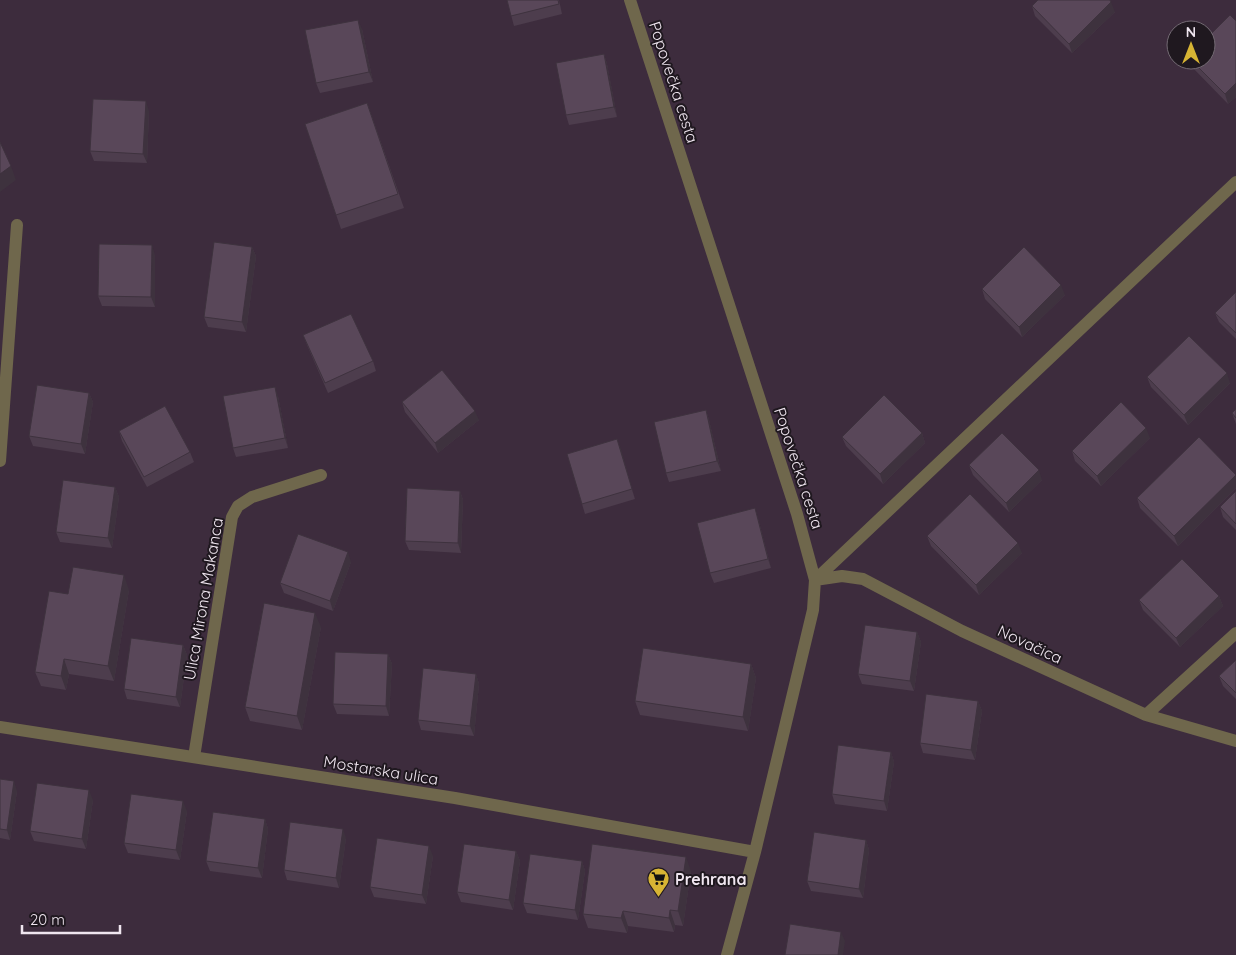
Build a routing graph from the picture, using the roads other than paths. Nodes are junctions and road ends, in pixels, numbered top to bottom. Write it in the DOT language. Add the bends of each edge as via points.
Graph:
graph roads {
  1 [pos="630,0"];
  2 [pos="1236,182"];
  3 [pos="17,226"];
  4 [pos="0,461"];
  5 [pos="321,475"];
  6 [pos="815,580"];
  7 [pos="1236,632"];
  8 [pos="1146,715"];
  9 [pos="0,727"];
  10 [pos="1236,741"];
  11 [pos="194,757"];
  12 [pos="755,852"];
  13 [pos="727,955"];
  1 -- 6 [label="street, Popovečka cesta" via="798,514"];
  2 -- 6 [label="street"];
  3 -- 4 [label="street"];
  5 -- 11 [label="street, Ulica Mirona Makanca" via="252,497 238,506 232,517"];
  6 -- 8 [label="street, Novačica" via="842,576 863,579 962,630"];
  6 -- 12 [label="street, Popovečka cesta" via="813,610"];
  7 -- 8 [label="street"];
  8 -- 10 [label="street, Novačica"];
  9 -- 11 [label="street, Mostarska ulica"];
  11 -- 12 [label="street, Mostarska ulica" via="455,798"];
  12 -- 13 [label="street, Popovečka cesta"];
}
